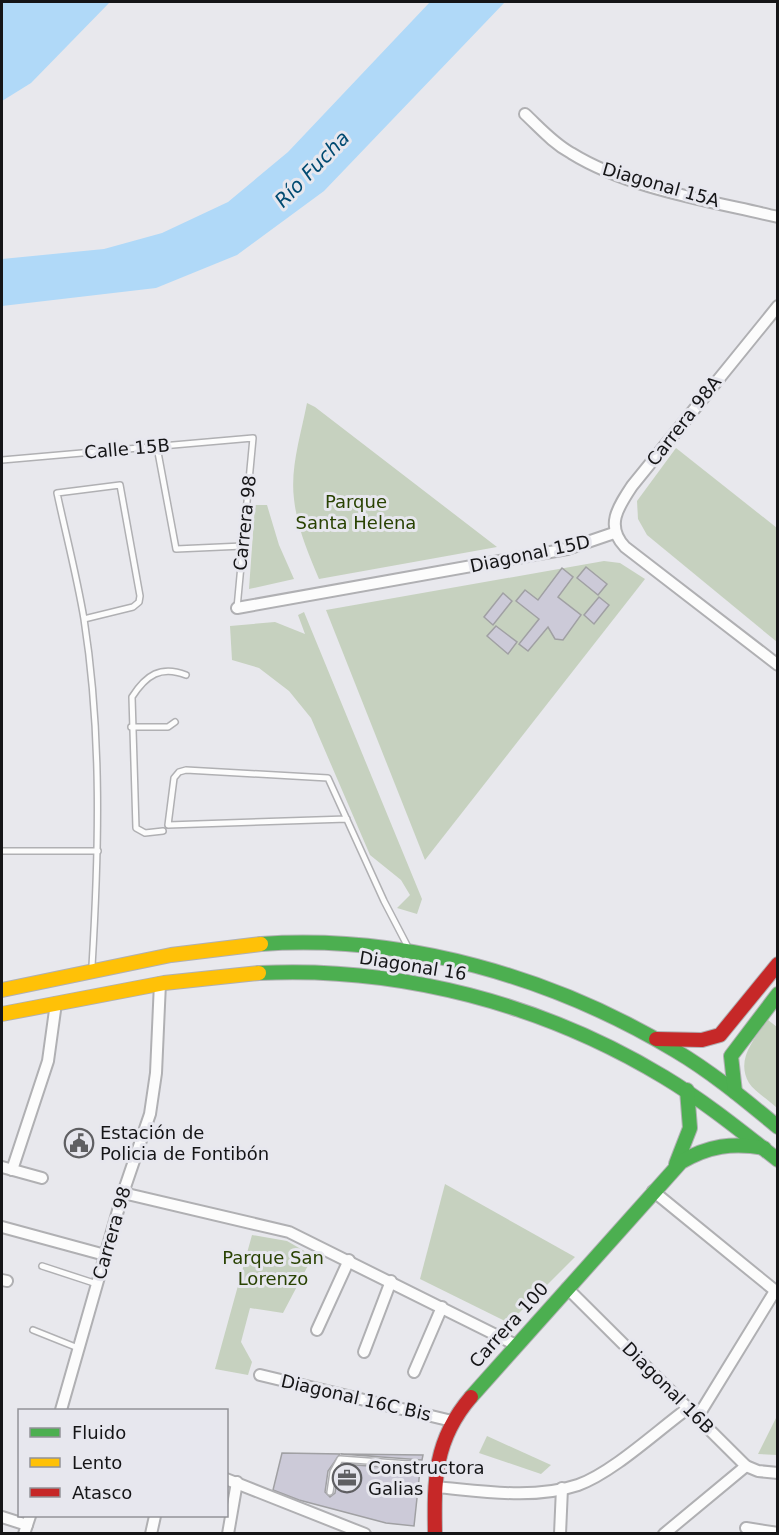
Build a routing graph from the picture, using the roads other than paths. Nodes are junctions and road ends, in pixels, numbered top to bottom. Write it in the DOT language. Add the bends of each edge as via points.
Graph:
graph roads {
  1 [pos="525,114"];
  2 [pos="777,218"];
  3 [pos="777,298"];
  4 [pos="777,306"];
  5 [pos="768,315"];
  6 [pos="253,438"];
  7 [pos="157,447"];
  8 [pos="2,460"];
  9 [pos="614,533"];
  10 [pos="243,546"];
  11 [pos="237,608"];
  12 [pos="84,619"];
  13 [pos="777,666"];
  14 [pos="186,675"];
  15 [pos="175,722"];
  16 [pos="131,727"];
  17 [pos="346,819"];
  18 [pos="163,831"];
  19 [pos="2,851"];
  20 [pos="98,851"];
  21 [pos="411,953"];
  22 [pos="777,964"];
  23 [pos="92,971"];
  24 [pos="160,983"];
  25 [pos="2,990"];
  26 [pos="777,994"];
  27 [pos="56,1003"];
  28 [pos="4,1016"];
  29 [pos="656,1039"];
  30 [pos="687,1090"];
  31 [pos="735,1092"];
  32 [pos="777,1127"];
  33 [pos="764,1148"];
  34 [pos="777,1160"];
  35 [pos="7,1169"];
  36 [pos="672,1170"];
  37 [pos="42,1178"];
  38 [pos="653,1191"];
  39 [pos="123,1193"];
  40 [pos="2,1227"];
  41 [pos="105,1255"];
  42 [pos="349,1260"];
  43 [pos="42,1266"];
  44 [pos="391,1281"];
  45 [pos="97,1284"];
  46 [pos="567,1288"];
  47 [pos="776,1292"];
  48 [pos="442,1307"];
  49 [pos="33,1330"];
  50 [pos="317,1330"];
  51 [pos="516,1345"];
  52 [pos="78,1348"];
  53 [pos="364,1352"];
  54 [pos="414,1372"];
  55 [pos="260,1375"];
  56 [pos="61,1409"];
  57 [pos="687,1409"];
  58 [pos="697,1418"];
  59 [pos="452,1420"];
  60 [pos="438,1466"];
  61 [pos="746,1466"];
  62 [pos="777,1473"];
  63 [pos="232,1480"];
  64 [pos="436,1487"];
  65 [pos="562,1488"];
  66 [pos="330,1492"];
  67 [pos="2,1516"];
  68 [pos="154,1517"];
  69 [pos="27,1525"];
  70 [pos="746,1528"];
  71 [pos="150,1533"];
  72 [pos="228,1533"];
  73 [pos="365,1533"];
  74 [pos="435,1533"];
  75 [pos="560,1533"];
  76 [pos="664,1533"];
  77 [pos="777,1533"];
  1 -- 2 [label="street, Diagonal 15A" via="554,142 613,174"];
  3 -- 5 [label="street, Carrera 98A"];
  4 -- 5 [label="street, Carrera 98A"];
  5 -- 9 [label="street, Carrera 98A" via="626,495 615,513"];
  6 -- 7 [label="lane, Calle 15B"];
  6 -- 10 [label="lane, Carrera 98"];
  7 -- 8 [label="lane, Calle 15B"];
  7 -- 10 [label="lane" via="176,549"];
  9 -- 11 [label="street, Diagonal 15D" via="567,549"];
  9 -- 13 [label="street, Diagonal 15D" via="625,548"];
  10 -- 11 [label="lane, Carrera 98"];
  12 -- 12 [label="lane" via="57,494 120,485 139,603"];
  12 -- 20 [label="lane" via="97,760"];
  14 -- 16 [label="lane" via="172,670 154,674 140,684 132,697"];
  15 -- 16 [label="lane" via="168,727"];
  16 -- 18 [label="lane" via="136,828 145,833"];
  17 -- 17 [label="lane" via="328,778 186,770 174,778 168,825"];
  17 -- 21 [label="lane"];
  19 -- 20 [label="lane"];
  20 -- 23 [label="lane"];
  21 -- 23 [label="main road, Diagonal 16" via="324,943 271,943 196,951"];
  21 -- 29 [label="main road, Diagonal 16" via="519,979"];
  22 -- 29 [label="main road" via="720,1035 702,1040"];
  23 -- 25 [label="main road, Diagonal 16"];
  24 -- 27 [label="main road, Diagonal 16"];
  24 -- 30 [label="main road, Diagonal 16" via="262,973 327,973 450,988 510,1005 566,1027 630,1056"];
  24 -- 39 [label="street, Carrera 98" via="150,1114"];
  26 -- 31 [label="main road" via="731,1056"];
  27 -- 28 [label="main road, Diagonal 16"];
  27 -- 35 [label="street" via="48,1061"];
  29 -- 31 [label="main road, Diagonal 16"];
  30 -- 33 [label="main road, Diagonal 16"];
  30 -- 36 [label="main road, Carrera 100" via="692,1107 690,1136"];
  31 -- 32 [label="main road, Diagonal 16"];
  33 -- 34 [label="main road, Diagonal 16"];
  33 -- 36 [label="main road, Carrera 100" via="745,1144 711,1146"];
  35 -- 37 [label="street"];
  36 -- 38 [label="main road, Carrera 100"];
  38 -- 46 [label="main road, Carrera 100"];
  38 -- 47 [label="street"];
  39 -- 41 [label="street, Carrera 98"];
  39 -- 42 [label="street" via="289,1232"];
  40 -- 41 [label="street"];
  41 -- 45 [label="street, Carrera 98"];
  42 -- 44 [label="street"];
  42 -- 50 [label="street"];
  43 -- 45 [label="lane"];
  44 -- 48 [label="street"];
  44 -- 53 [label="street"];
  45 -- 52 [label="street, Carrera 98"];
  46 -- 51 [label="main road, Carrera 100"];
  46 -- 57 [label="street, Diagonal 16B"];
  47 -- 58 [label="street"];
  48 -- 51 [label="street"];
  48 -- 54 [label="street"];
  49 -- 52 [label="lane"];
  51 -- 59 [label="main road, Carrera 100"];
  52 -- 56 [label="street, Carrera 98"];
  55 -- 59 [label="street, Diagonal 16C Bis"];
  57 -- 58 [label="street, Diagonal 16B"];
  57 -- 65 [label="street" via="597,1476"];
  58 -- 61 [label="street, Diagonal 16B"];
  59 -- 60 [label="main road, Carrera 100"];
  60 -- 64 [label="main road, Carrera 100"];
  60 -- 66 [label="lane" via="340,1459"];
  61 -- 62 [label="street"];
  61 -- 76 [label="street"];
  63 -- 72 [label="street"];
  63 -- 73 [label="street"];
  64 -- 65 [label="street" via="509,1494"];
  64 -- 74 [label="main road, Carrera 100"];
  65 -- 75 [label="street"];
  67 -- 69 [label="street"];
  68 -- 71 [label="street"];
  70 -- 77 [label="street"];
}
